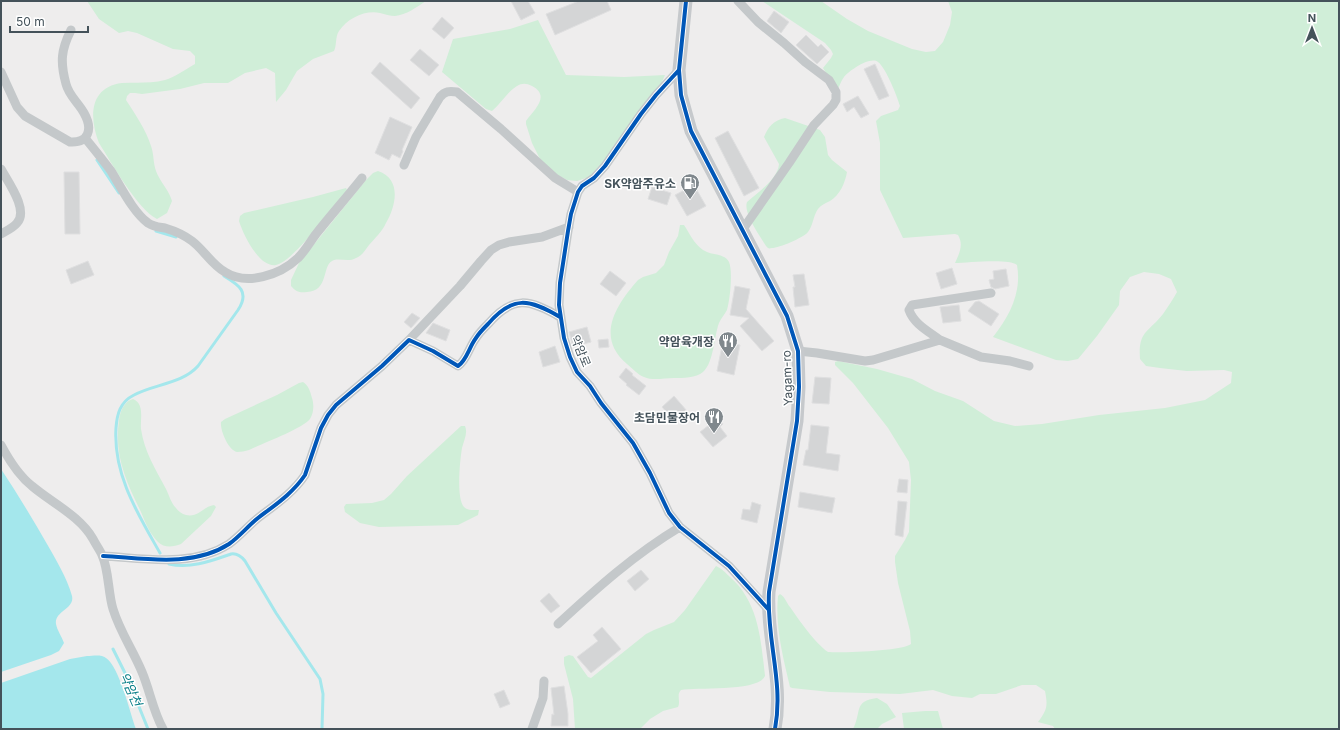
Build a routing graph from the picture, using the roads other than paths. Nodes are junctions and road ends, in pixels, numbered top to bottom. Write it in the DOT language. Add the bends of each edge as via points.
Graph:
graph roads {
  1 [pos="686,1"];
  2 [pos="738,1"];
  3 [pos="71,30"];
  4 [pos="679,70"];
  5 [pos="1,72"];
  6 [pos="85,138"];
  7 [pos="404,165"];
  8 [pos="1,169"];
  9 [pos="362,178"];
  10 [pos="578,192"];
  11 [pos="569,227"];
  12 [pos="743,229"];
  13 [pos="1,234"];
  14 [pos="991,293"];
  15 [pos="560,317"];
  16 [pos="409,340"];
  17 [pos="940,340"];
  18 [pos="798,351"];
  19 [pos="1029,366"];
  20 [pos="1,445"];
  21 [pos="680,527"];
  22 [pos="103,556"];
  23 [pos="768,609"];
  24 [pos="558,624"];
  25 [pos="544,681"];
  26 [pos="163,729"];
  27 [pos="532,729"];
  28 [pos="775,729"];
  1 -- 4 [label="street, Yagam-ro"];
  2 -- 12 [label="street" via="758,22 829,80 836,92 834,105 814,125"];
  3 -- 6 [label="street" via="65,43 62,68 72,98 84,112 88,128"];
  4 -- 10 [label="street" via="646,108 605,166"];
  4 -- 12 [label="street, Yagam-ro" via="681,94 690,131"];
  5 -- 6 [label="street" via="17,107 25,116 70,142 78,142"];
  6 -- 9 [label="street" via="147,222 155,227 179,233 193,242 225,272 243,278 269,275 297,258"];
  7 -- 10 [label="street" via="416,137 440,97 444,92 451,91 457,92 555,178"];
  8 -- 13 [label="street" via="21,207 21,216 17,223"];
  10 -- 11 [label="street, 약암로"];
  11 -- 15 [label="street, 약암로" via="560,283"];
  11 -- 16 [label="street" via="542,236 509,242 491,250"];
  12 -- 18 [label="street, Yagam-ro" via="787,316"];
  14 -- 17 [label="street" via="912,305 909,310 911,316"];
  15 -- 16 [label="street" via="545,308 531,304 516,303 506,307 497,313 476,338 458,366"];
  15 -- 21 [label="street, 약암로" via="564,338 576,372 590,386 633,443 669,513"];
  16 -- 22 [label="street" via="328,415 320,428 301,481 229,544 195,558"];
  17 -- 18 [label="street" via="865,361"];
  17 -- 19 [label="street" via="982,357"];
  18 -- 23 [label="street, Yagam-ro" via="800,386 797,421"];
  20 -- 22 [label="street" via="19,473 81,524"];
  21 -- 23 [label="street, 약암로" via="729,566"];
  21 -- 24 [label="street" via="623,566"];
  22 -- 26 [label="street" via="113,608 123,637 143,674"];
  23 -- 28 [label="street, Yagam-ro" via="777,674"];
  25 -- 27 [label="street" via="543,698"];
}
